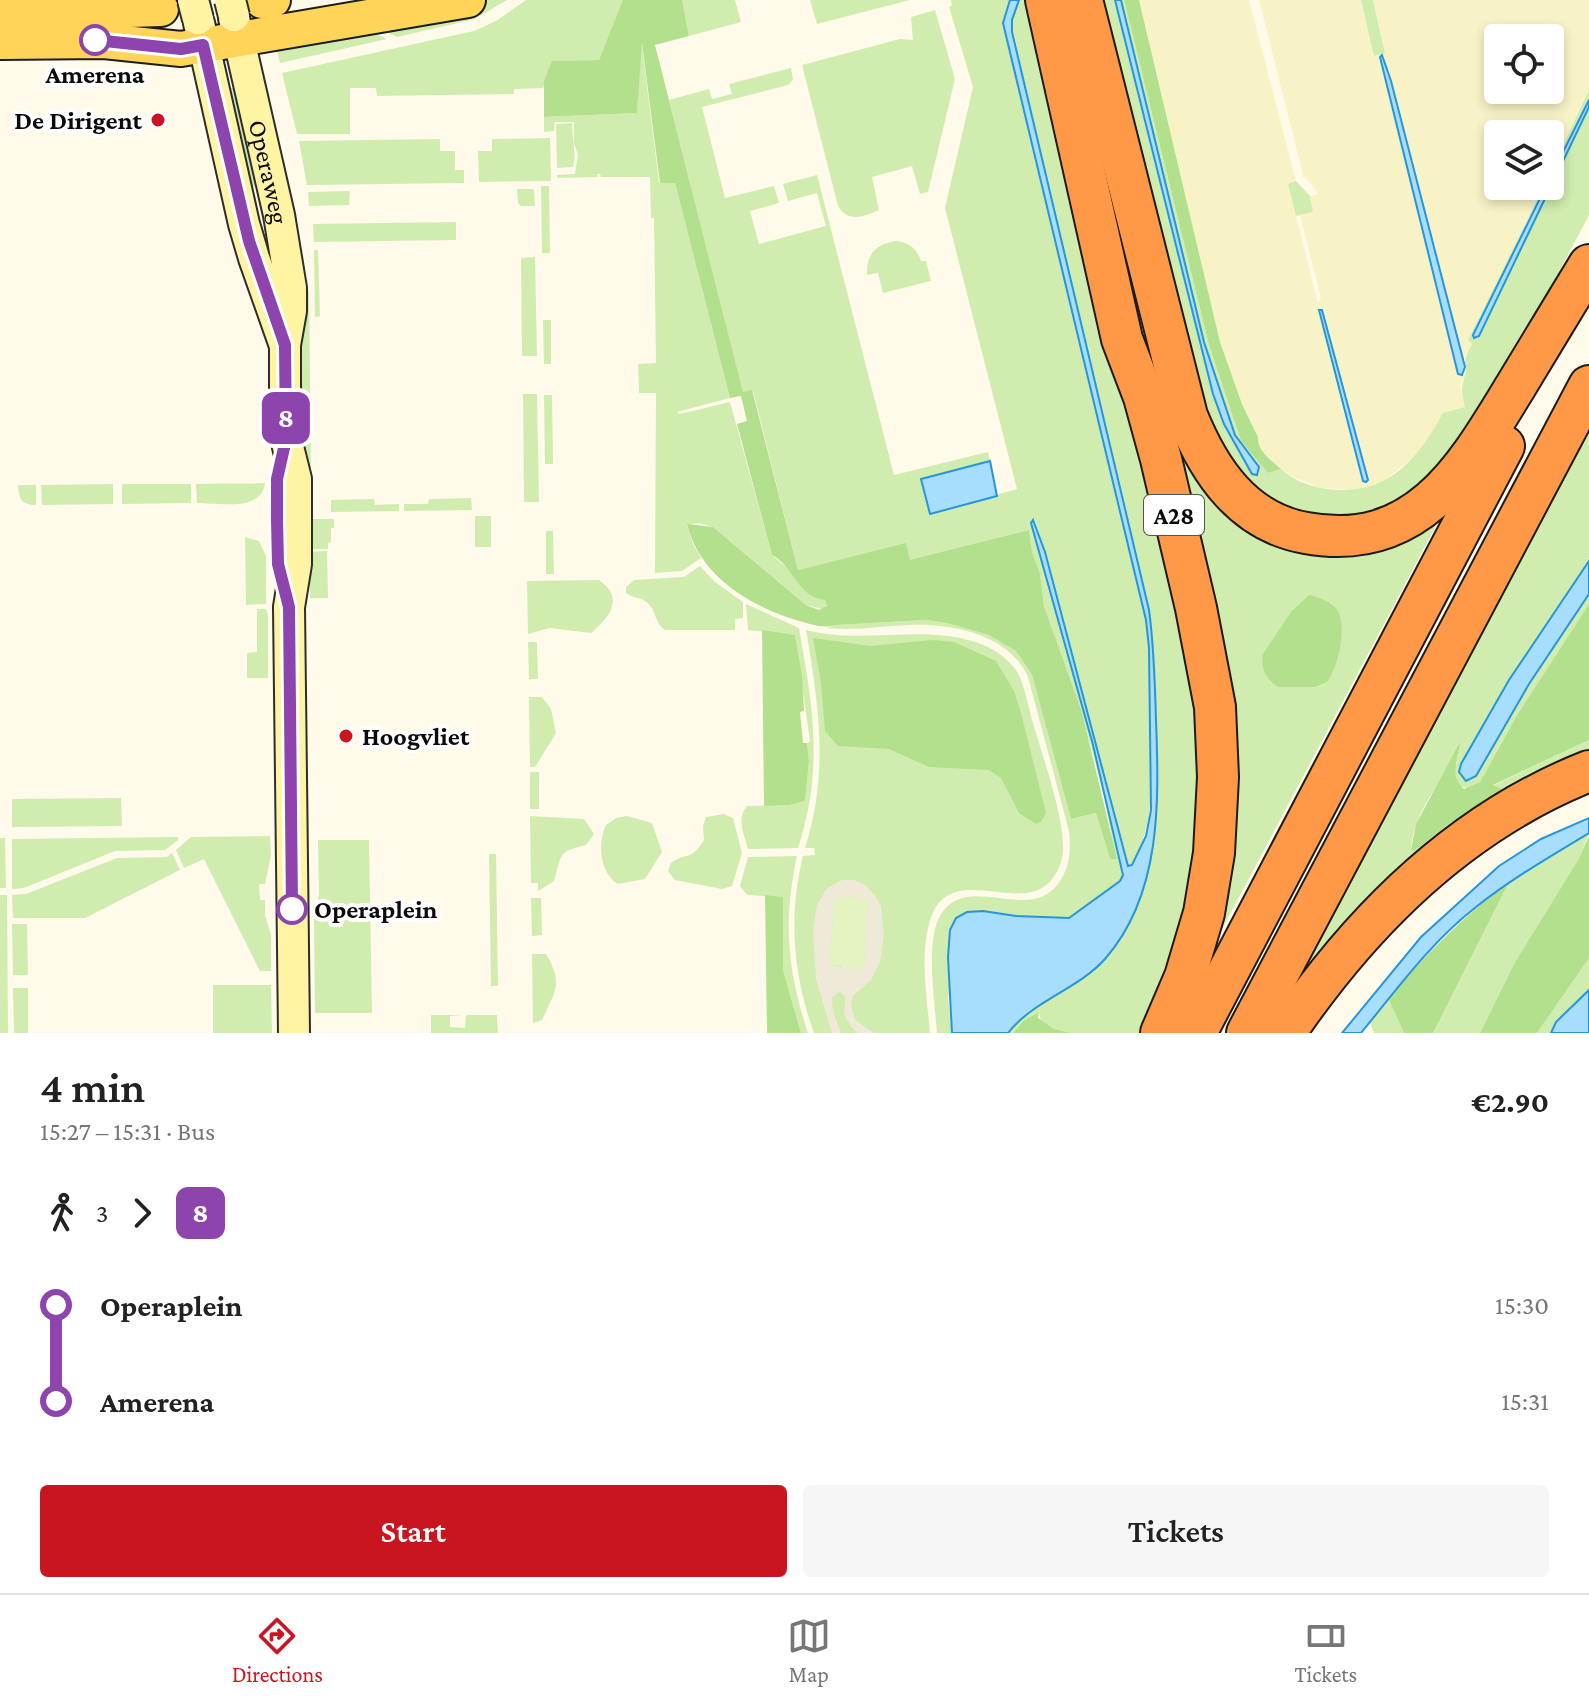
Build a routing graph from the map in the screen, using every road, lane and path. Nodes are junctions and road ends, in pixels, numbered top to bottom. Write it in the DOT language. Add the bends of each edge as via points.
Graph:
graph roads {
  1 [pos="273,0"];
  2 [pos="468,0"];
  3 [pos="1046,0"];
  4 [pos="1082,0"];
  5 [pos="0,14"];
  6 [pos="241,14"];
  7 [pos="189,18"];
  8 [pos="0,42"];
  9 [pos="1589,265"];
  10 [pos="1589,283"];
  11 [pos="285,345"];
  12 [pos="1589,386"];
  13 [pos="1589,771"];
  14 [pos="294,1033"];
  15 [pos="1161,1033"];
  16 [pos="1196,1033"];
  17 [pos="1247,1033"];
  18 [pos="1285,1033"];
  1 -- 6 [label="main road"];
  2 -- 6 [label="main road"];
  3 -- 15 [label="highway, A28" via="1122,339 1164,474 1215,707 1214,853 1204,913"];
  4 -- 9 [label="highway, A28" via="1187,416 1198,445 1227,489 1279,526 1318,536 1377,531 1441,493 1472,458"];
  5 -- 7 [label="main road"];
  6 -- 7 [label="main road"];
  6 -- 11 [label="street, Operaweg" via="291,288"];
  7 -- 8 [label="main road" via="181,49 104,41"];
  7 -- 11 [label="street, Operaweg" via="244,224"];
  10 -- 16 [label="highway"];
  11 -- 14 [label="street, Operaweg" via="286,439 296,479 296,564 289,607"];
  12 -- 17 [label="highway"];
  13 -- 18 [label="highway" via="1492,823 1413,882 1341,956"];
}
